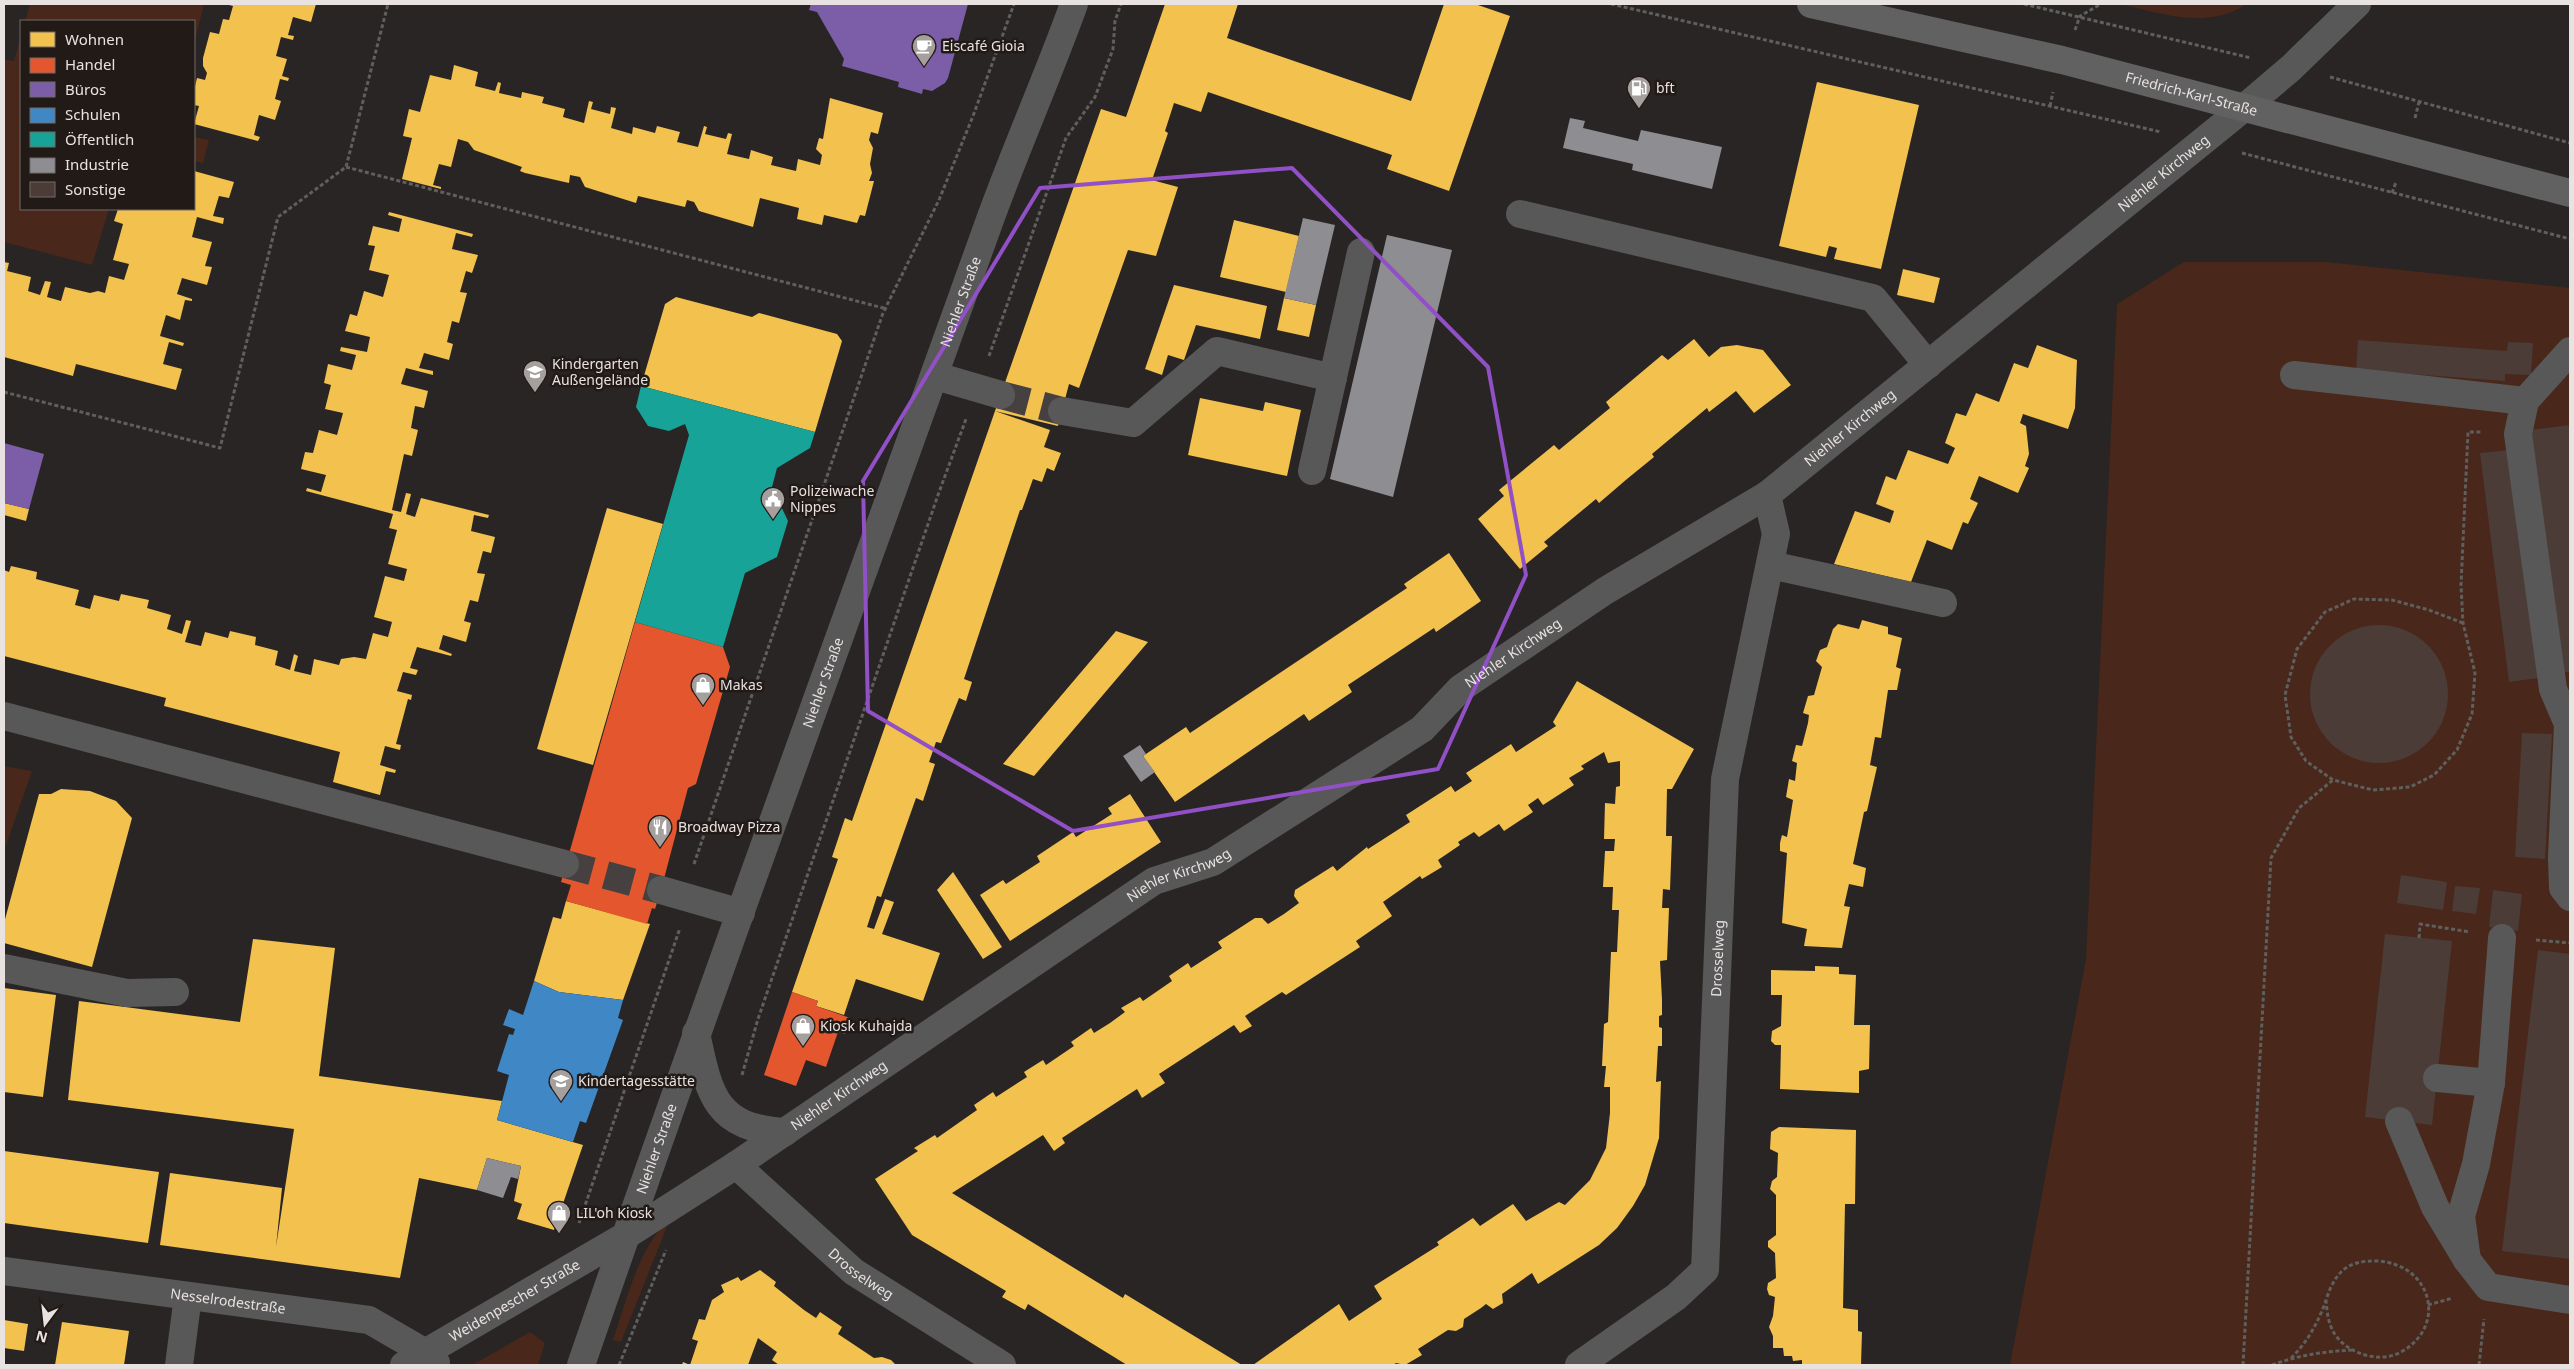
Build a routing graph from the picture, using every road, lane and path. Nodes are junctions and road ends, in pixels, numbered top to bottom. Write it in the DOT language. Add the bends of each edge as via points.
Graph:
graph roads {
  1 [pos="388,4"];
  2 [pos="1014,4"];
  3 [pos="1074,4"];
  4 [pos="1121,4"];
  5 [pos="1611,4"];
  6 [pos="1811,4"];
  7 [pos="2101,4"];
  8 [pos="2357,4"];
  9 [pos="2080,16"];
  10 [pos="2245,107"];
  11 [pos="2202,142"];
  12 [pos="346,167"];
  13 [pos="2570,193"];
  14 [pos="1520,214"];
  15 [pos="2570,239"];
  16 [pos="1361,252"];
  17 [pos="887,309"];
  18 [pos="2570,351"];
  19 [pos="1928,365"];
  20 [pos="2294,375"];
  21 [pos="936,376"];
  22 [pos="1333,378"];
  23 [pos="4,392"];
  24 [pos="989,392"];
  25 [pos="2525,401"];
  26 [pos="1062,411"];
  27 [pos="2518,434"];
  28 [pos="1312,471"];
  29 [pos="1768,495"];
  30 [pos="1771,565"];
  31 [pos="1943,603"];
  32 [pos="2463,623"];
  33 [pos="4,716"];
  34 [pos="2569,724"];
  35 [pos="2334,780"];
  36 [pos="565,864"];
  37 [pos="672,892"];
  38 [pos="2570,897"];
  39 [pos="741,913"];
  40 [pos="2502,938"];
  41 [pos="4,968"];
  42 [pos="175,992"];
  43 [pos="696,1033"];
  44 [pos="2437,1078"];
  45 [pos="2491,1083"];
  46 [pos="730,1116"];
  47 [pos="2399,1121"];
  48 [pos="784,1132"];
  49 [pos="736,1165"];
  50 [pos="625,1236"];
  51 [pos="668,1246"];
  52 [pos="2467,1260"];
  53 [pos="568,1269"];
  54 [pos="4,1271"];
  55 [pos="2488,1287"];
  56 [pos="188,1296"];
  57 [pos="2326,1300"];
  58 [pos="2570,1300"];
  59 [pos="2356,1350"];
  60 [pos="2291,1358"];
  61 [pos="423,1361"];
  62 [pos="179,1365"];
  63 [pos="581,1365"];
  64 [pos="620,1365"];
  65 [pos="1002,1365"];
  66 [pos="1579,1365"];
  67 [pos="2243,1365"];
  68 [pos="2272,1365"];
  69 [pos="2479,1365"];
  1 -- 12 [label="path"];
  2 -- 17 [label="path" via="974,116 939,200"];
  3 -- 21 [label="street, Niehler Straße" via="989,224"];
  4 -- 24 [label="path" via="1115,21 1113,49 1095,96 1066,138"];
  5 -- 11 [label="path"];
  6 -- 10 [label="main road, Friedrich-Karl-Straße" via="2062,60"];
  7 -- 9 [label="path"];
  8 -- 10 [label="street, Niehler Kirchweg"];
  10 -- 11 [label="street, Niehler Kirchweg"];
  10 -- 13 [label="main road, Friedrich-Karl-Straße"];
  11 -- 15 [label="path"];
  11 -- 19 [label="street, Niehler Kirchweg"];
  12 -- 17 [label="path"];
  12 -- 23 [label="path" via="278,217 220,448"];
  14 -- 19 [label="street" via="1872,298"];
  16 -- 22 [label="street"];
  17 -- 37 [label="path"];
  18 -- 25 [label="street"];
  19 -- 29 [label="street, Niehler Kirchweg"];
  20 -- 25 [label="street"];
  21 -- 24 [label="street"];
  21 -- 39 [label="street, Niehler Straße"];
  22 -- 26 [label="street" via="1218,351 1133,423"];
  22 -- 28 [label="street"];
  24 -- 46 [label="path" via="938,495 762,1010"];
  25 -- 27 [label="street"];
  27 -- 32 [label="path" via="2468,432 2461,585"];
  27 -- 34 [label="street" via="2553,689"];
  29 -- 30 [label="street, Drosselweg" via="1776,534"];
  29 -- 48 [label="street, Niehler Kirchweg" via="1605,591 1461,688 1422,729 1213,862 1154,881"];
  30 -- 31 [label="street"];
  30 -- 66 [label="street, Drosselweg" via="1725,779 1705,1270 1676,1297"];
  32 -- 35 [label="path" via="2475,673 2472,714 2457,750 2434,775 2410,787 2374,790"];
  32 -- 35 [label="path" via="2392,600 2354,599 2325,612 2297,649 2285,695 2291,737 2306,761"];
  33 -- 36 [label="street"];
  34 -- 38 [label="street" via="2562,857 2563,888"];
  35 -- 67 [label="path" via="2299,808 2271,858"];
  37 -- 39 [label="street"];
  37 -- 53 [label="path" via="680,927 569,1253"];
  39 -- 43 [label="street, Niehler Straße"];
  40 -- 45 [label="street"];
  41 -- 42 [label="street" via="127,993"];
  43 -- 46 [label="street" via="707,1084"];
  43 -- 50 [label="street, Niehler Straße"];
  44 -- 45 [label="street"];
  45 -- 52 [label="street" via="2476,1164 2461,1216"];
  46 -- 48 [label="street" via="763,1131"];
  47 -- 52 [label="street" via="2435,1207"];
  48 -- 49 [label="street, Niehler Kirchweg"];
  49 -- 50 [label="street, Niehler Kirchweg"];
  49 -- 65 [label="street, Drosselweg" via="854,1272"];
  50 -- 53 [label="street, Weidenpescher Straße"];
  50 -- 63 [label="street, Niehler Straße"];
  51 -- 64 [label="path"];
  52 -- 55 [label="street"];
  53 -- 61 [label="street, Weidenpescher Straße"];
  54 -- 56 [label="street, Nesselrodestraße"];
  55 -- 58 [label="street"];
  55 -- 69 [label="path"];
  56 -- 61 [label="street, Nesselrodestraße" via="369,1320"];
  56 -- 62 [label="street"];
  57 -- 59 [label="path" via="2328,1320 2334,1333"];
  57 -- 59 [label="path" via="2334,1278 2357,1262 2392,1263 2409,1271 2427,1291 2427,1320 2414,1343 2382,1358"];
  57 -- 60 [label="path" via="2310,1333"];
  59 -- 60 [label="path"];
  60 -- 68 [label="path"];
}
